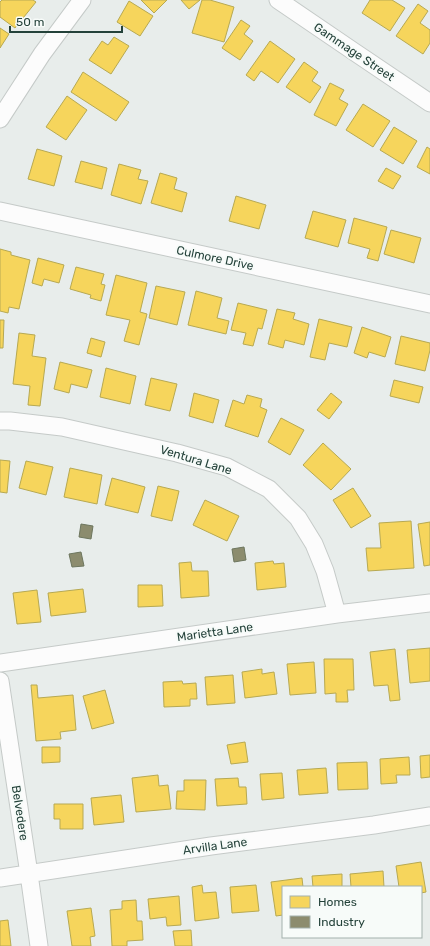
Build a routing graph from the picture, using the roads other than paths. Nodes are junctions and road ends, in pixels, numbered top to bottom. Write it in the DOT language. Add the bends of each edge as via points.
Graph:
graph roads {
  1 [pos="82,0"];
  2 [pos="278,0"];
  3 [pos="430,103"];
  4 [pos="0,120"];
  5 [pos="0,211"];
  6 [pos="430,304"];
  7 [pos="0,420"];
  8 [pos="430,603"];
  9 [pos="337,614"];
  10 [pos="0,663"];
  11 [pos="0,681"];
  12 [pos="430,816"];
  13 [pos="29,874"];
  14 [pos="0,878"];
  15 [pos="39,946"];
  1 -- 4 [label="street" via="42,54"];
  2 -- 3 [label="street, Gammage Street"];
  5 -- 6 [label="street, Culmore Drive"];
  7 -- 9 [label="street, Ventura Lane" via="62,427 178,453 227,467 269,489 298,518 314,544 325,571"];
  8 -- 9 [label="street, Marietta Lane"];
  9 -- 10 [label="street, Marietta Lane"];
  11 -- 13 [label="street, Belvedere"];
  12 -- 13 [label="street, Arvilla Lane"];
  13 -- 14 [label="street, Arvilla Lane"];
  13 -- 15 [label="street, Belvedere"];
}
